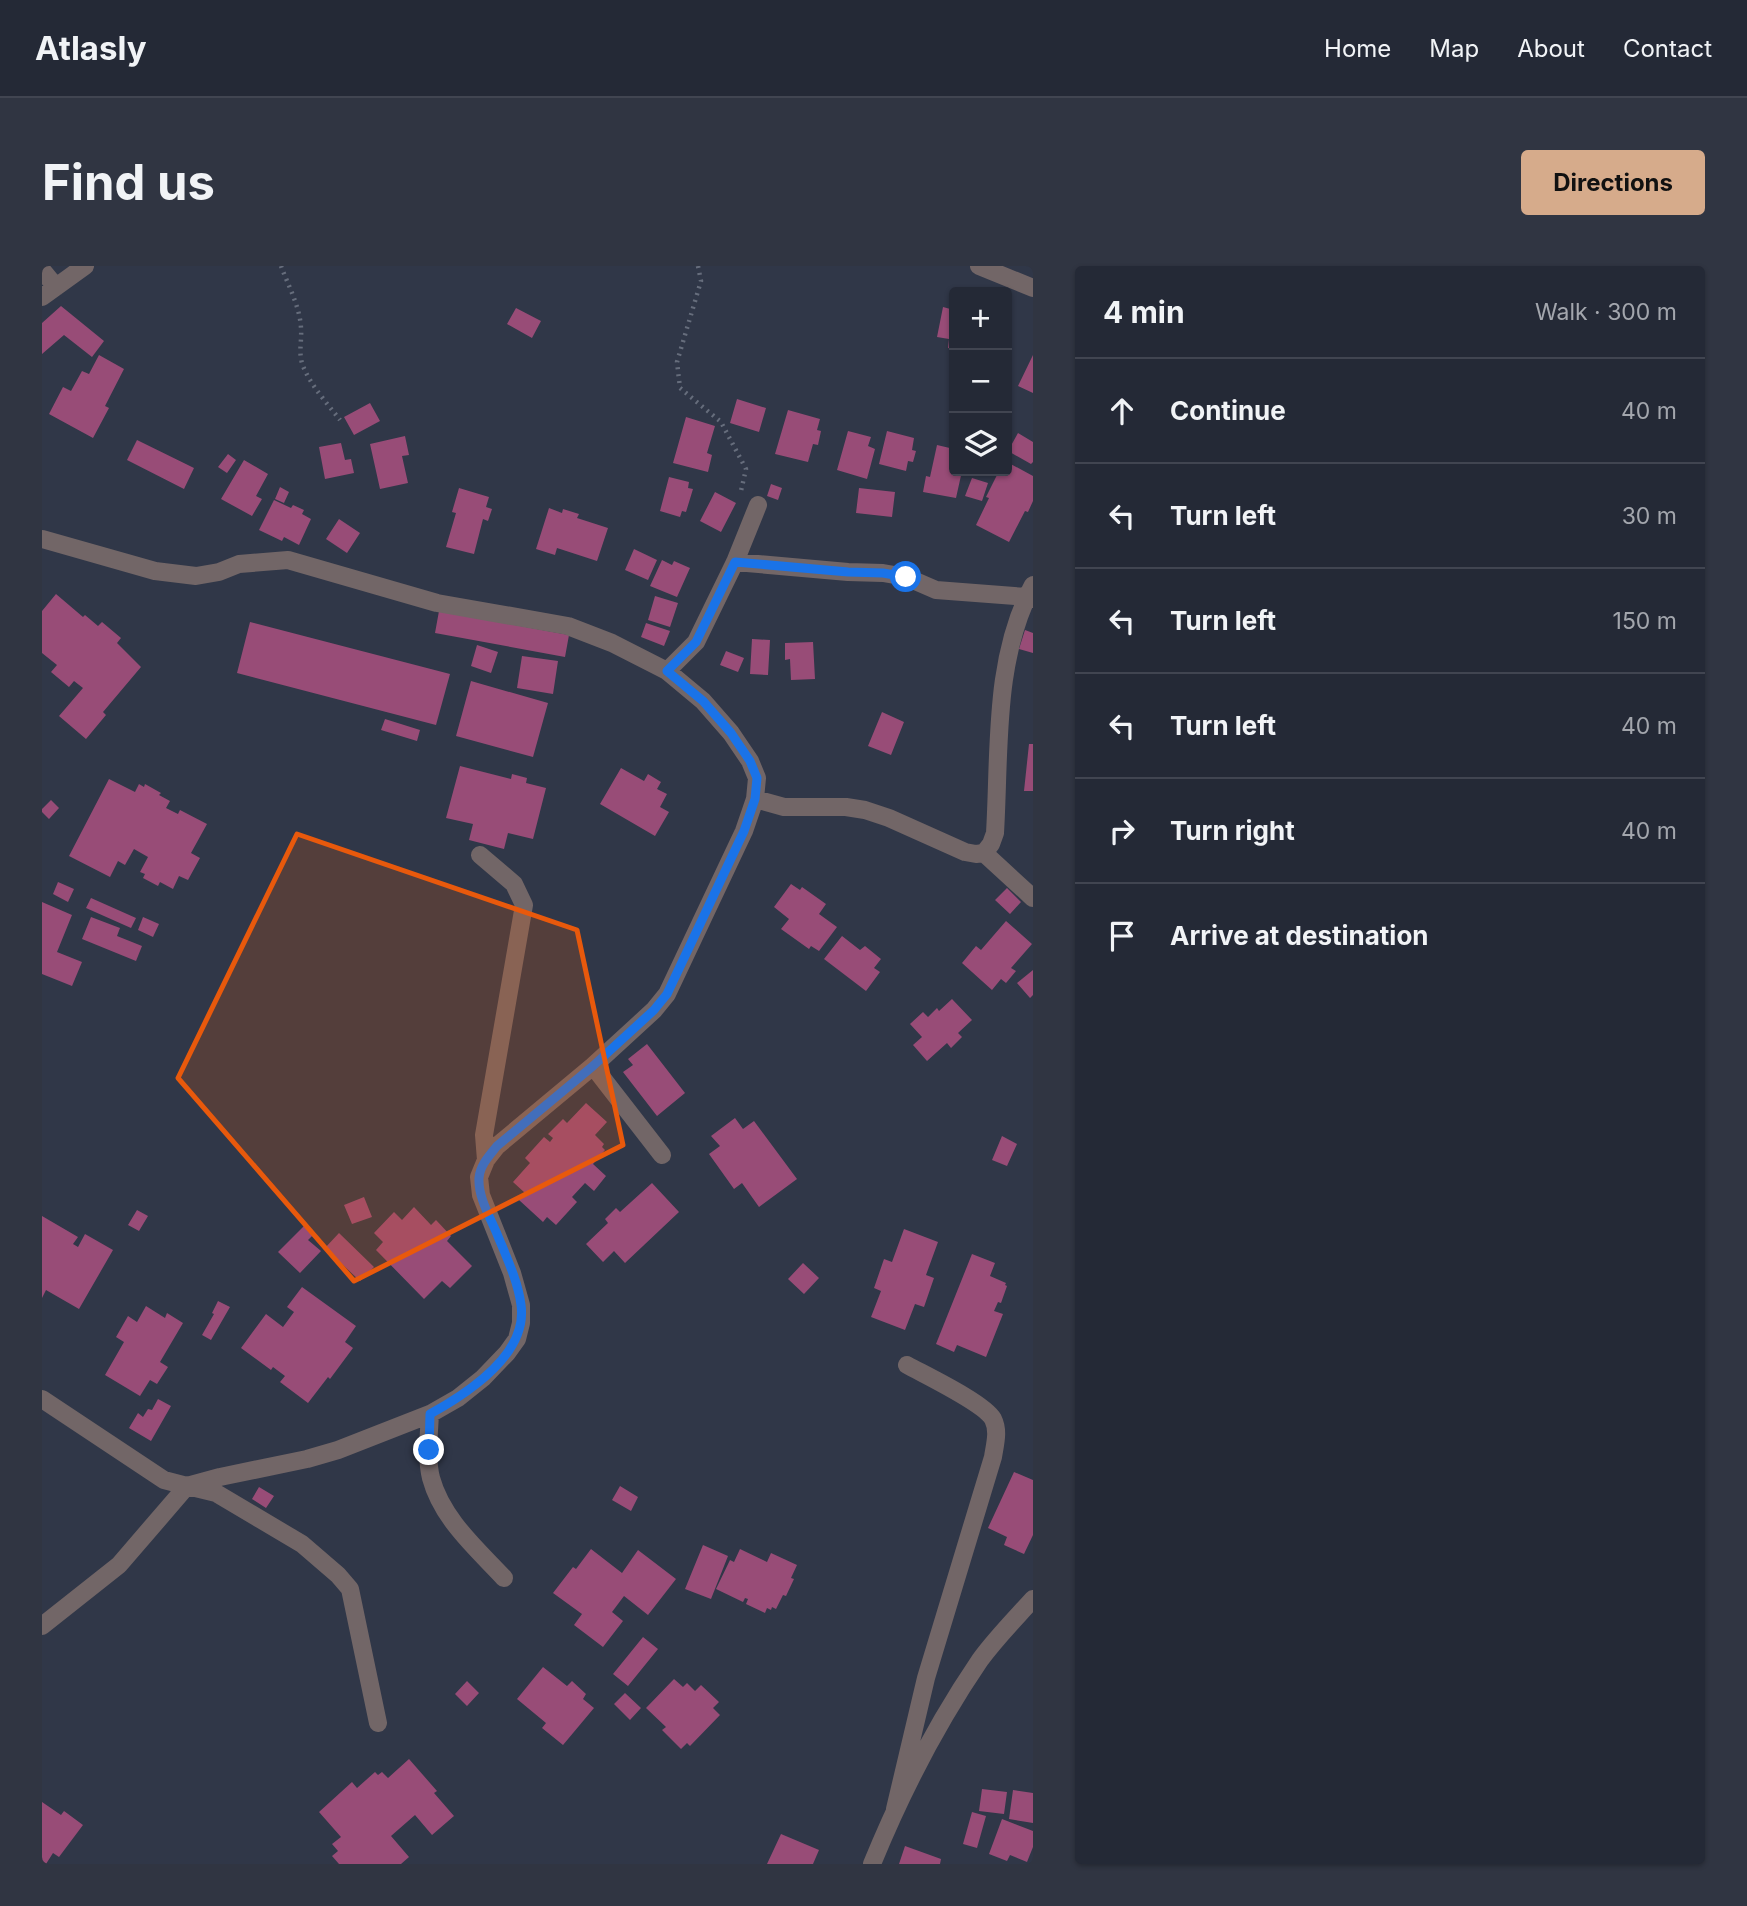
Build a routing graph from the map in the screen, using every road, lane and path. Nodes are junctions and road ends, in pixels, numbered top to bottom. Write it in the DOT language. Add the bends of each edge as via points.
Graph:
graph roads {
  1 [pos="85,266"];
  2 [pos="281,266"];
  3 [pos="698,266"];
  4 [pos="979,266"];
  5 [pos="42,270"];
  6 [pos="1033,288"];
  7 [pos="49,292"];
  8 [pos="340,420"];
  9 [pos="758,505"];
  10 [pos="42,539"];
  11 [pos="735,562"];
  12 [pos="1031,594"];
  13 [pos="667,671"];
  14 [pos="755,799"];
  15 [pos="984,853"];
  16 [pos="480,855"];
  17 [pos="1033,898"];
  18 [pos="593,1066"];
  19 [pos="662,1155"];
  20 [pos="486,1160"];
  21 [pos="907,1365"];
  22 [pos="42,1399"];
  23 [pos="430,1414"];
  24 [pos="187,1486"];
  25 [pos="504,1578"];
  26 [pos="1033,1599"];
  27 [pos="42,1626"];
  28 [pos="378,1723"];
  29 [pos="895,1809"];
  30 [pos="872,1864"];
  1 -- 7 [label="street"];
  2 -- 8 [label="path" via="301,327 303,365"];
  3 -- 9 [label="path" via="701,281 677,362 680,388 721,422 746,469 741,492"];
  4 -- 6 [label="street"];
  5 -- 7 [label="street"];
  9 -- 11 [label="street"];
  10 -- 13 [label="street" via="155,571 196,576 239,564 288,561 437,603 568,626"];
  11 -- 12 [label="street" via="883,573 936,590"];
  11 -- 13 [label="street" via="696,642"];
  12 -- 15 [label="street" via="1011,641 1003,681 995,833"];
  13 -- 14 [label="street" via="703,701 744,751 757,778"];
  14 -- 15 [label="street" via="784,807 865,810 965,852"];
  14 -- 18 [label="street" via="667,994"];
  15 -- 17 [label="street"];
  16 -- 20 [label="street" via="514,884 524,905 484,1135"];
  18 -- 19 [label="street"];
  18 -- 20 [label="street"];
  20 -- 23 [label="street" via="479,1177 481,1195 512,1273 521,1323 508,1353 458,1398"];
  21 -- 29 [label="street" via="976,1404 992,1417 997,1434 926,1678"];
  22 -- 24 [label="street" via="164,1480"];
  23 -- 24 [label="street" via="338,1450"];
  23 -- 25 [label="street" via="431,1477 440,1502 458,1529"];
  24 -- 27 [label="street" via="119,1565"];
  24 -- 28 [label="street" via="216,1493 302,1544 338,1574 350,1589"];
  26 -- 29 [label="street" via="981,1659"];
  29 -- 30 [label="street"];
}
